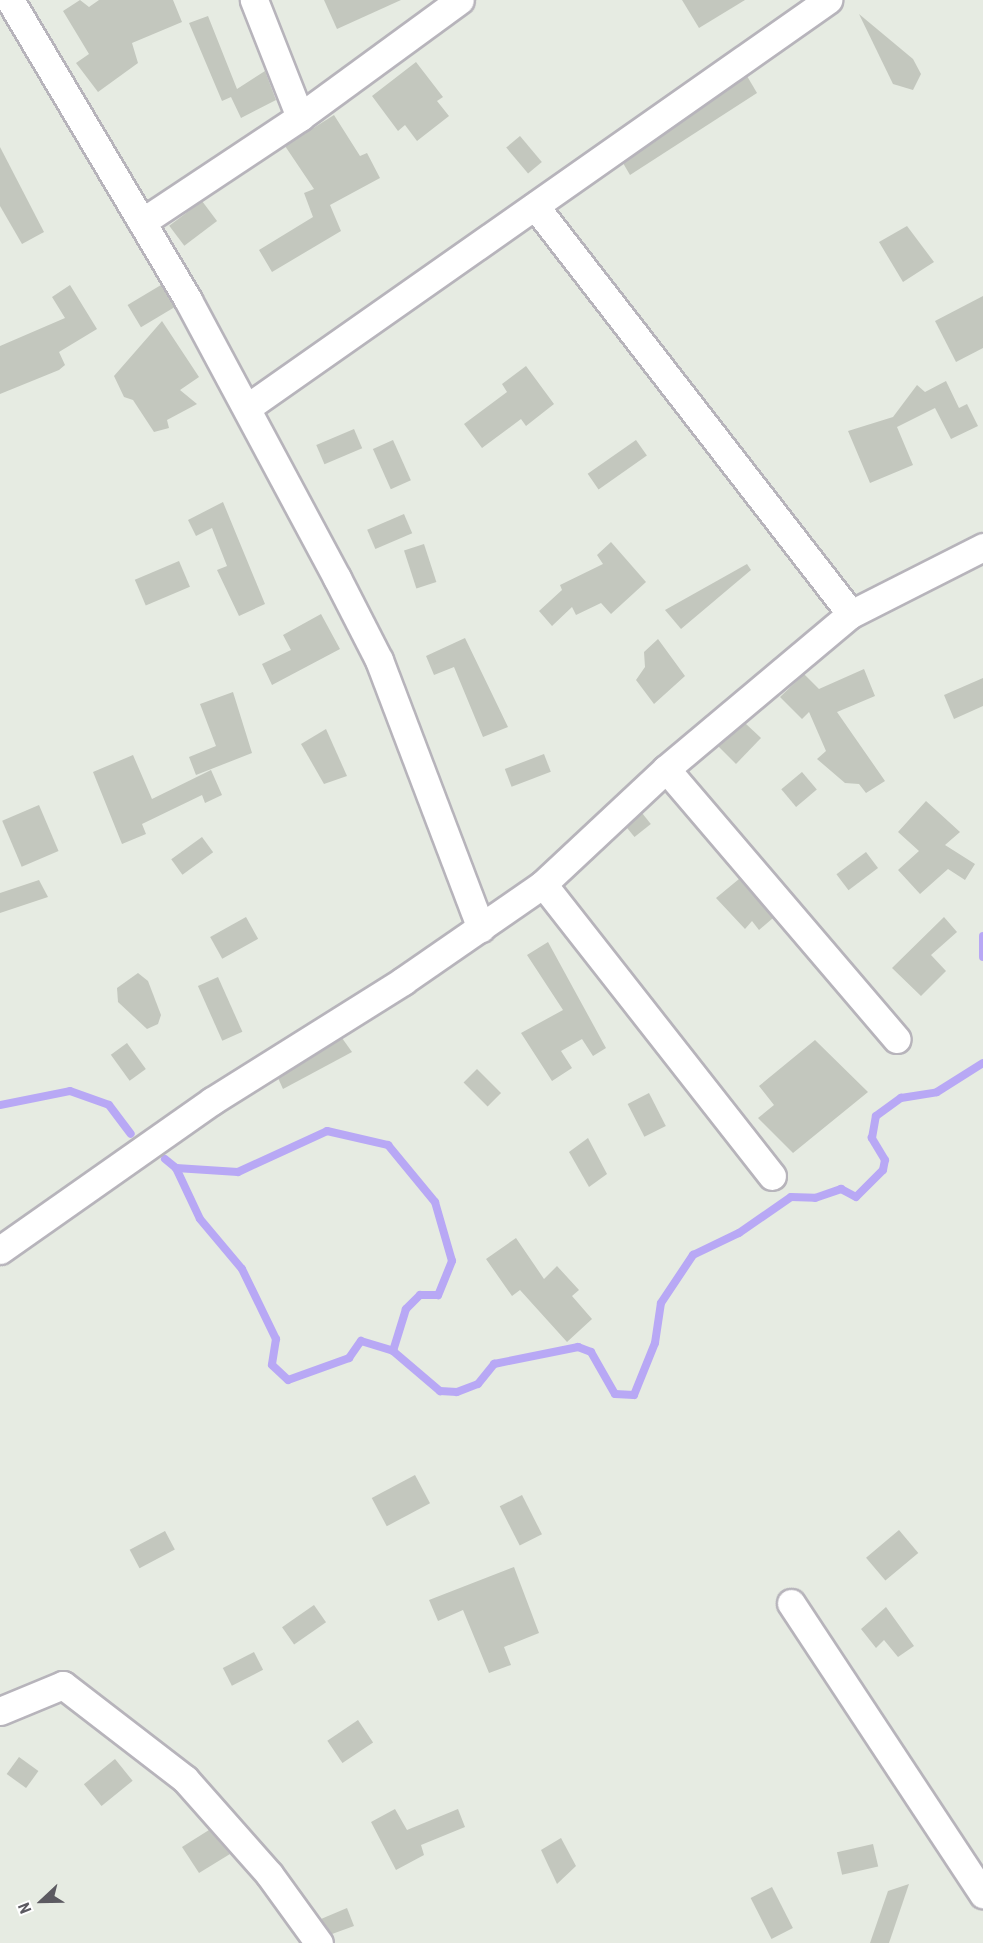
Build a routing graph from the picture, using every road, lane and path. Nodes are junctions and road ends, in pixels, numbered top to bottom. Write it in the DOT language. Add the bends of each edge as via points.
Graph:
graph roads {
  1 [pos="10,0"];
  2 [pos="254,0"];
  3 [pos="460,0"];
  4 [pos="828,0"];
  5 [pos="300,117"];
  6 [pos="535,206"];
  7 [pos="142,222"];
  8 [pos="248,407"];
  9 [pos="983,547"];
  10 [pos="851,614"];
  11 [pos="666,769"];
  12 [pos="543,884"];
  13 [pos="481,928"];
  14 [pos="897,1039"];
  15 [pos="772,1176"];
  16 [pos="0,1250"];
  17 [pos="791,1603"];
  18 [pos="0,1711"];
  19 [pos="983,1894"];
  20 [pos="320,1943"];
  1 -- 7 [label="street"];
  2 -- 5 [label="street"];
  3 -- 5 [label="street"];
  4 -- 6 [label="street"];
  5 -- 7 [label="street"];
  6 -- 8 [label="street"];
  6 -- 10 [label="street"];
  7 -- 8 [label="street"];
  8 -- 13 [label="street" via="379,660"];
  9 -- 10 [label="street"];
  10 -- 11 [label="street"];
  11 -- 12 [label="street"];
  11 -- 14 [label="street"];
  12 -- 13 [label="street"];
  12 -- 15 [label="street"];
  13 -- 16 [label="street" via="212,1101"];
  17 -- 19 [label="street"];
  18 -- 20 [label="street" via="63,1685 185,1779 270,1874"];
}
